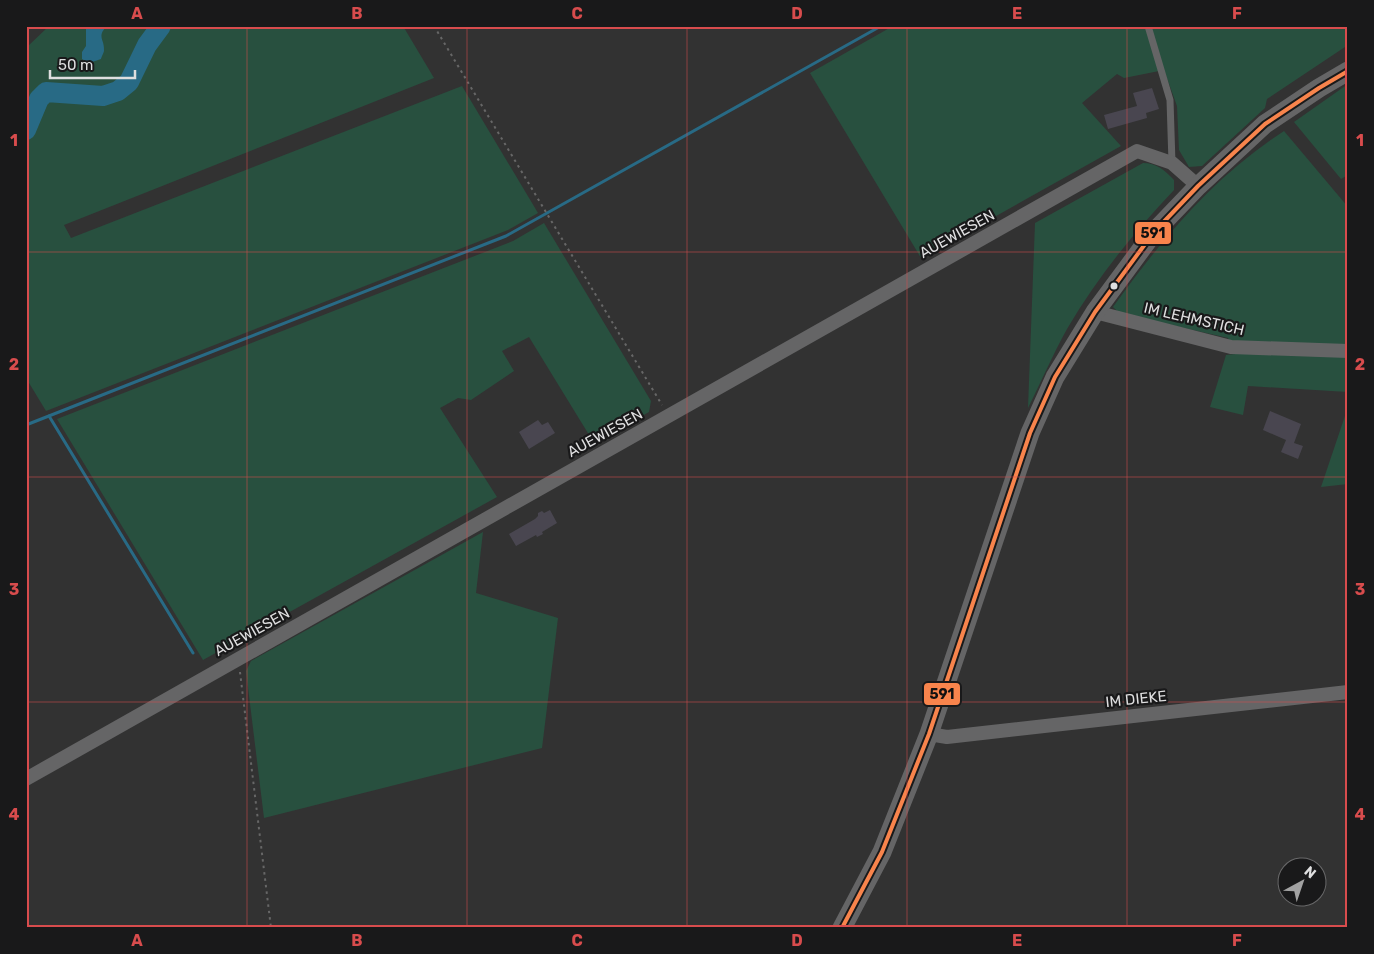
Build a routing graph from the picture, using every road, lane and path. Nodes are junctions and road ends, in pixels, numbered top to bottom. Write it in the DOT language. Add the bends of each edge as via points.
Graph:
graph roads {
  1 [pos="434,26"];
  2 [pos="1148,26"];
  3 [pos="1348,71"];
  4 [pos="1172,163"];
  5 [pos="1198,186"];
  6 [pos="1095,312"];
  7 [pos="1348,352"];
  8 [pos="668,416"];
  9 [pos="233,661"];
  10 [pos="1348,692"];
  11 [pos="929,734"];
  12 [pos="26,779"];
  13 [pos="271,928"];
  14 [pos="842,928"];
  1 -- 8 [label="path"];
  2 -- 4 [label="lane" via="1170,100"];
  3 -- 5 [label="street" via="1266,124"];
  4 -- 5 [label="street, AUEWIESEN"];
  4 -- 8 [label="street, AUEWIESEN" via="1137,151"];
  5 -- 6 [label="street" via="1154,232"];
  6 -- 7 [label="street, IM LEHMSTICH" via="1231,347"];
  6 -- 11 [label="street" via="1055,378 1030,433"];
  8 -- 9 [label="street, AUEWIESEN"];
  9 -- 12 [label="street, AUEWIESEN"];
  9 -- 13 [label="path" via="241,674"];
  10 -- 11 [label="street, IM DIEKE" via="947,737"];
  11 -- 14 [label="street" via="882,852"];
}
